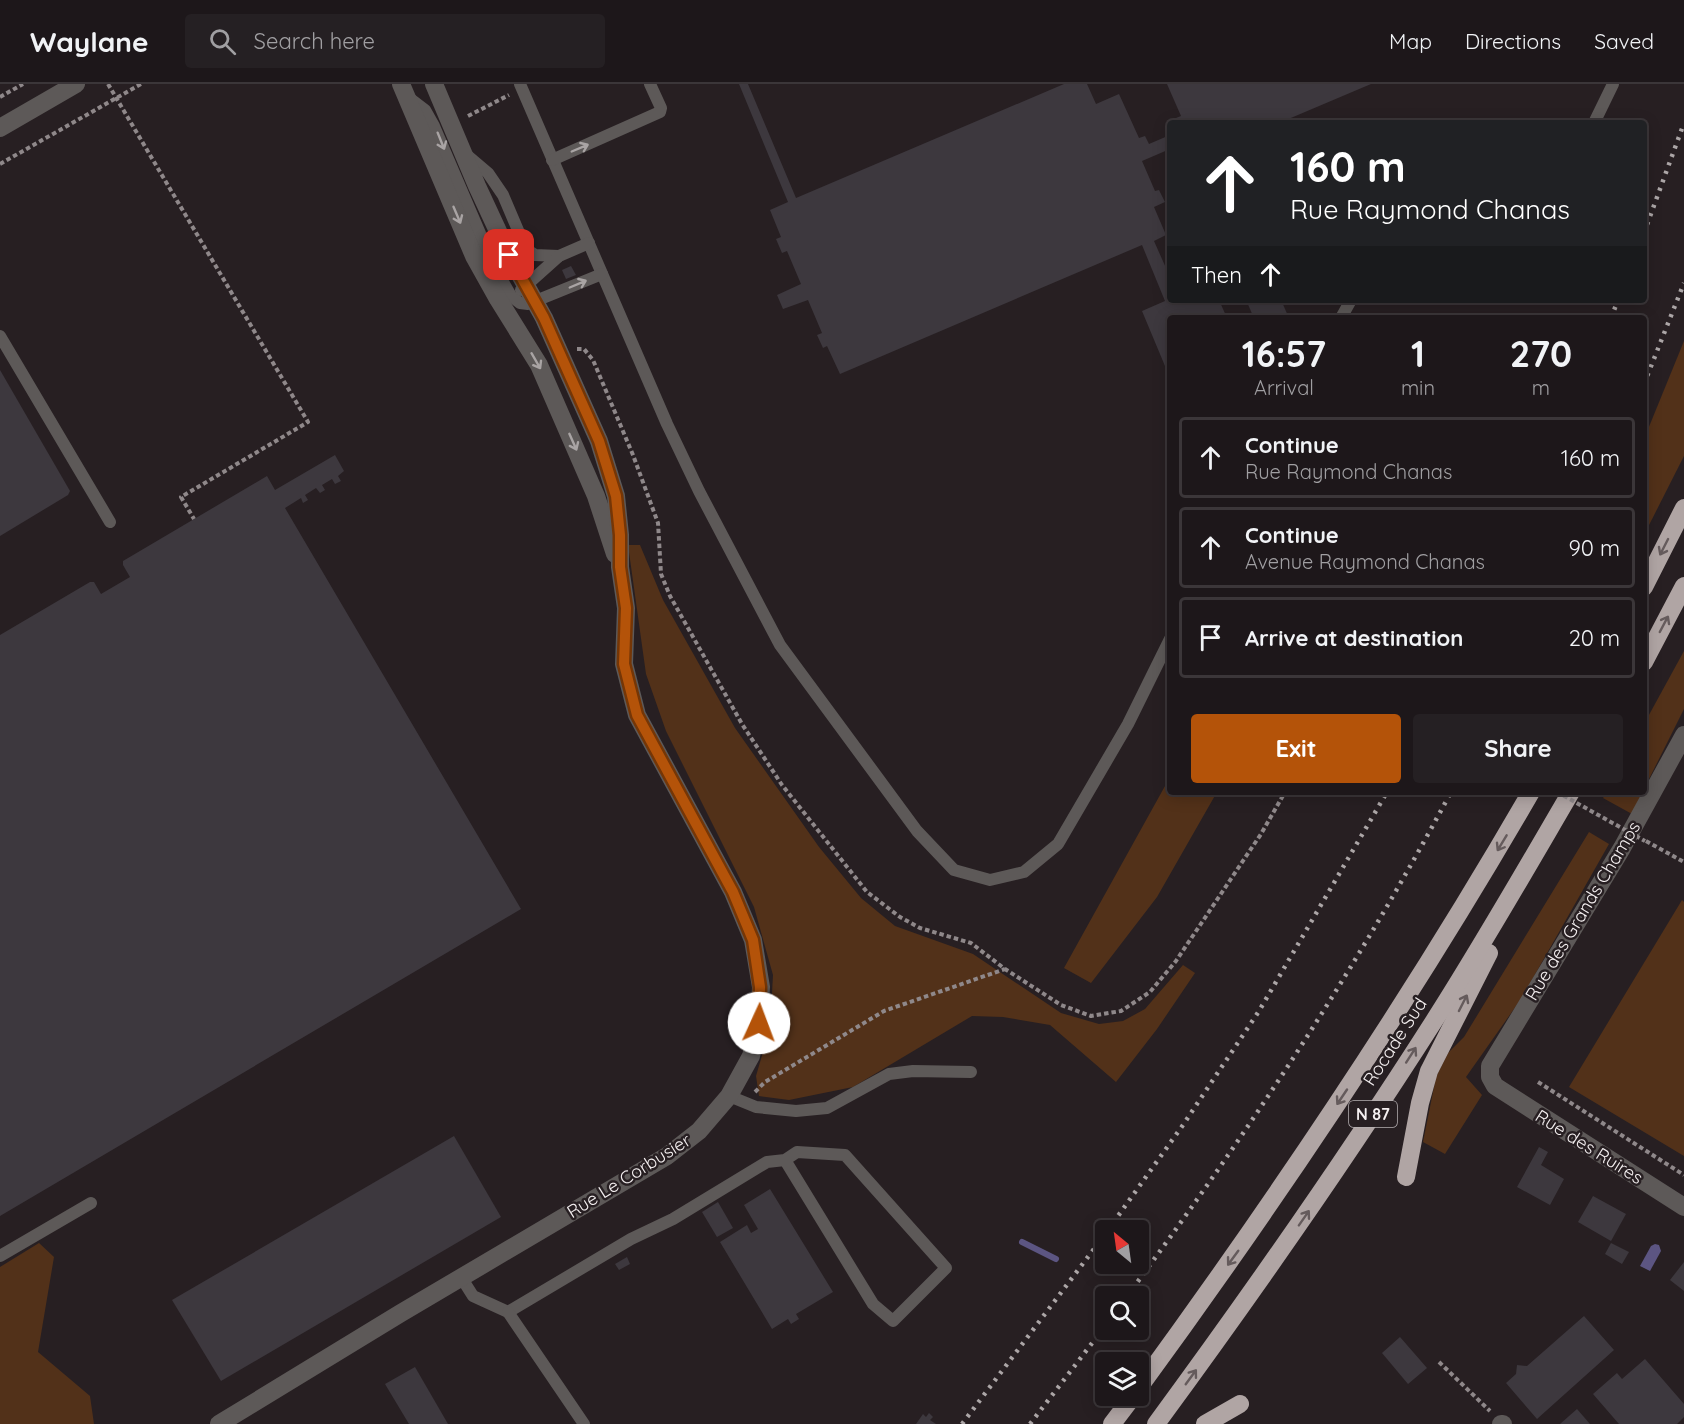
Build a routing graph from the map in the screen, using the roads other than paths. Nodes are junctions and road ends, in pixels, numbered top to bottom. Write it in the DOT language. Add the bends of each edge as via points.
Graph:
graph roads {
  1 [pos="76,84"];
  2 [pos="434,84"];
  3 [pos="650,84"];
  4 [pos="1613,84"];
  5 [pos="521,86"];
  6 [pos="404,90"];
  7 [pos="1595,120"];
  8 [pos="0,129"];
  9 [pos="460,145"];
  10 [pos="552,160"];
  11 [pos="589,243"];
  12 [pos="509,255"];
  13 [pos="559,256"];
  14 [pos="494,266"];
  15 [pos="602,274"];
  16 [pos="521,293"];
  17 [pos="535,302"];
  18 [pos="513,323"];
  19 [pos="0,336"];
  20 [pos="1684,508"];
  21 [pos="110,522"];
  22 [pos="620,567"];
  23 [pos="1647,581"];
  24 [pos="1684,586"];
  25 [pos="1167,645"];
  26 [pos="1647,656"];
  27 [pos="1684,735"];
  28 [pos="1529,795"];
  29 [pos="1570,795"];
  30 [pos="1570,795"];
  31 [pos="971,1072"];
  32 [pos="1495,1086"];
  33 [pos="738,1100"];
  34 [pos="785,1160"];
  35 [pos="1406,1177"];
  36 [pos="91,1203"];
  37 [pos="1684,1207"];
  38 [pos="0,1256"];
  39 [pos="461,1277"];
  40 [pos="508,1312"];
  41 [pos="1149,1374"];
  42 [pos="1240,1404"];
  43 [pos="1126,1406"];
  44 [pos="219,1424"];
  45 [pos="584,1424"];
  46 [pos="1112,1424"];
  47 [pos="1156,1424"];
  48 [pos="1205,1424"];
  1 -- 8 [label="street"];
  2 -- 9 [label="street"];
  10 -- 3 [label="lane, one-way" via="660,112"];
  4 -- 7 [label="lane"];
  5 -- 10 [label="lane"];
  6 -- 14 [label="lane, one-way" via="425,110 434,126"];
  6 -- 18 [label="street, one-way" via="474,256"];
  9 -- 12 [label="street"];
  9 -- 13 [label="lane" via="503,195 526,249 535,255"];
  10 -- 11 [label="lane"];
  11 -- 13 [label="lane"];
  11 -- 15 [label="lane"];
  12 -- 14 [label="lane" via="512,278 502,278"];
  12 -- 16 [label="street"];
  13 -- 16 [label="lane"];
  14 -- 16 [label="lane" via="511,296"];
  17 -- 15 [label="lane, one-way"];
  15 -- 25 [label="lane" via="699,491 780,645 917,831 954,870 990,880 1024,872 1058,844 1128,724"];
  16 -- 17 [label="street"];
  16 -- 18 [label="lane"];
  17 -- 22 [label="street" via="599,441 617,506"];
  18 -- 22 [label="street, one-way" via="539,365 596,496"];
  19 -- 21 [label="lane"];
  20 -- 23 [label="highway, one-way"];
  22 -- 33 [label="street, Rue Le Corbusier" via="626,608 624,664 637,715 733,892 753,940 760,987 759,1023"];
  26 -- 24 [label="highway, one-way"];
  27 -- 32 [label="street, Rue des Grands Champs" via="1622,848 1490,1066"];
  28 -- 41 [label="highway, Rocade Sud / N 87, one-way" via="1352,1081 1238,1251"];
  35 -- 29 [label="highway, N 87, one-way" via="1429,1071"];
  47 -- 30 [label="highway, Rocade Sud / N 87, one-way" via="1318,1197 1409,1060"];
  31 -- 33 [label="lane" via="889,1074 827,1108 796,1111 756,1107"];
  32 -- 37 [label="street, Rue des Ruires"];
  33 -- 39 [label="street, Rue Le Corbusier" via="667,1156"];
  34 -- 34 [label="lane" via="873,1304 893,1321 946,1268 845,1155 797,1152"];
  34 -- 40 [label="lane" via="767,1162"];
  36 -- 38 [label="lane"];
  39 -- 40 [label="lane" via="473,1296"];
  39 -- 44 [label="street, Rue Le Corbusier"];
  40 -- 45 [label="lane"];
  42 -- 48 [label="highway"];
  43 -- 46 [label="highway"];
}
